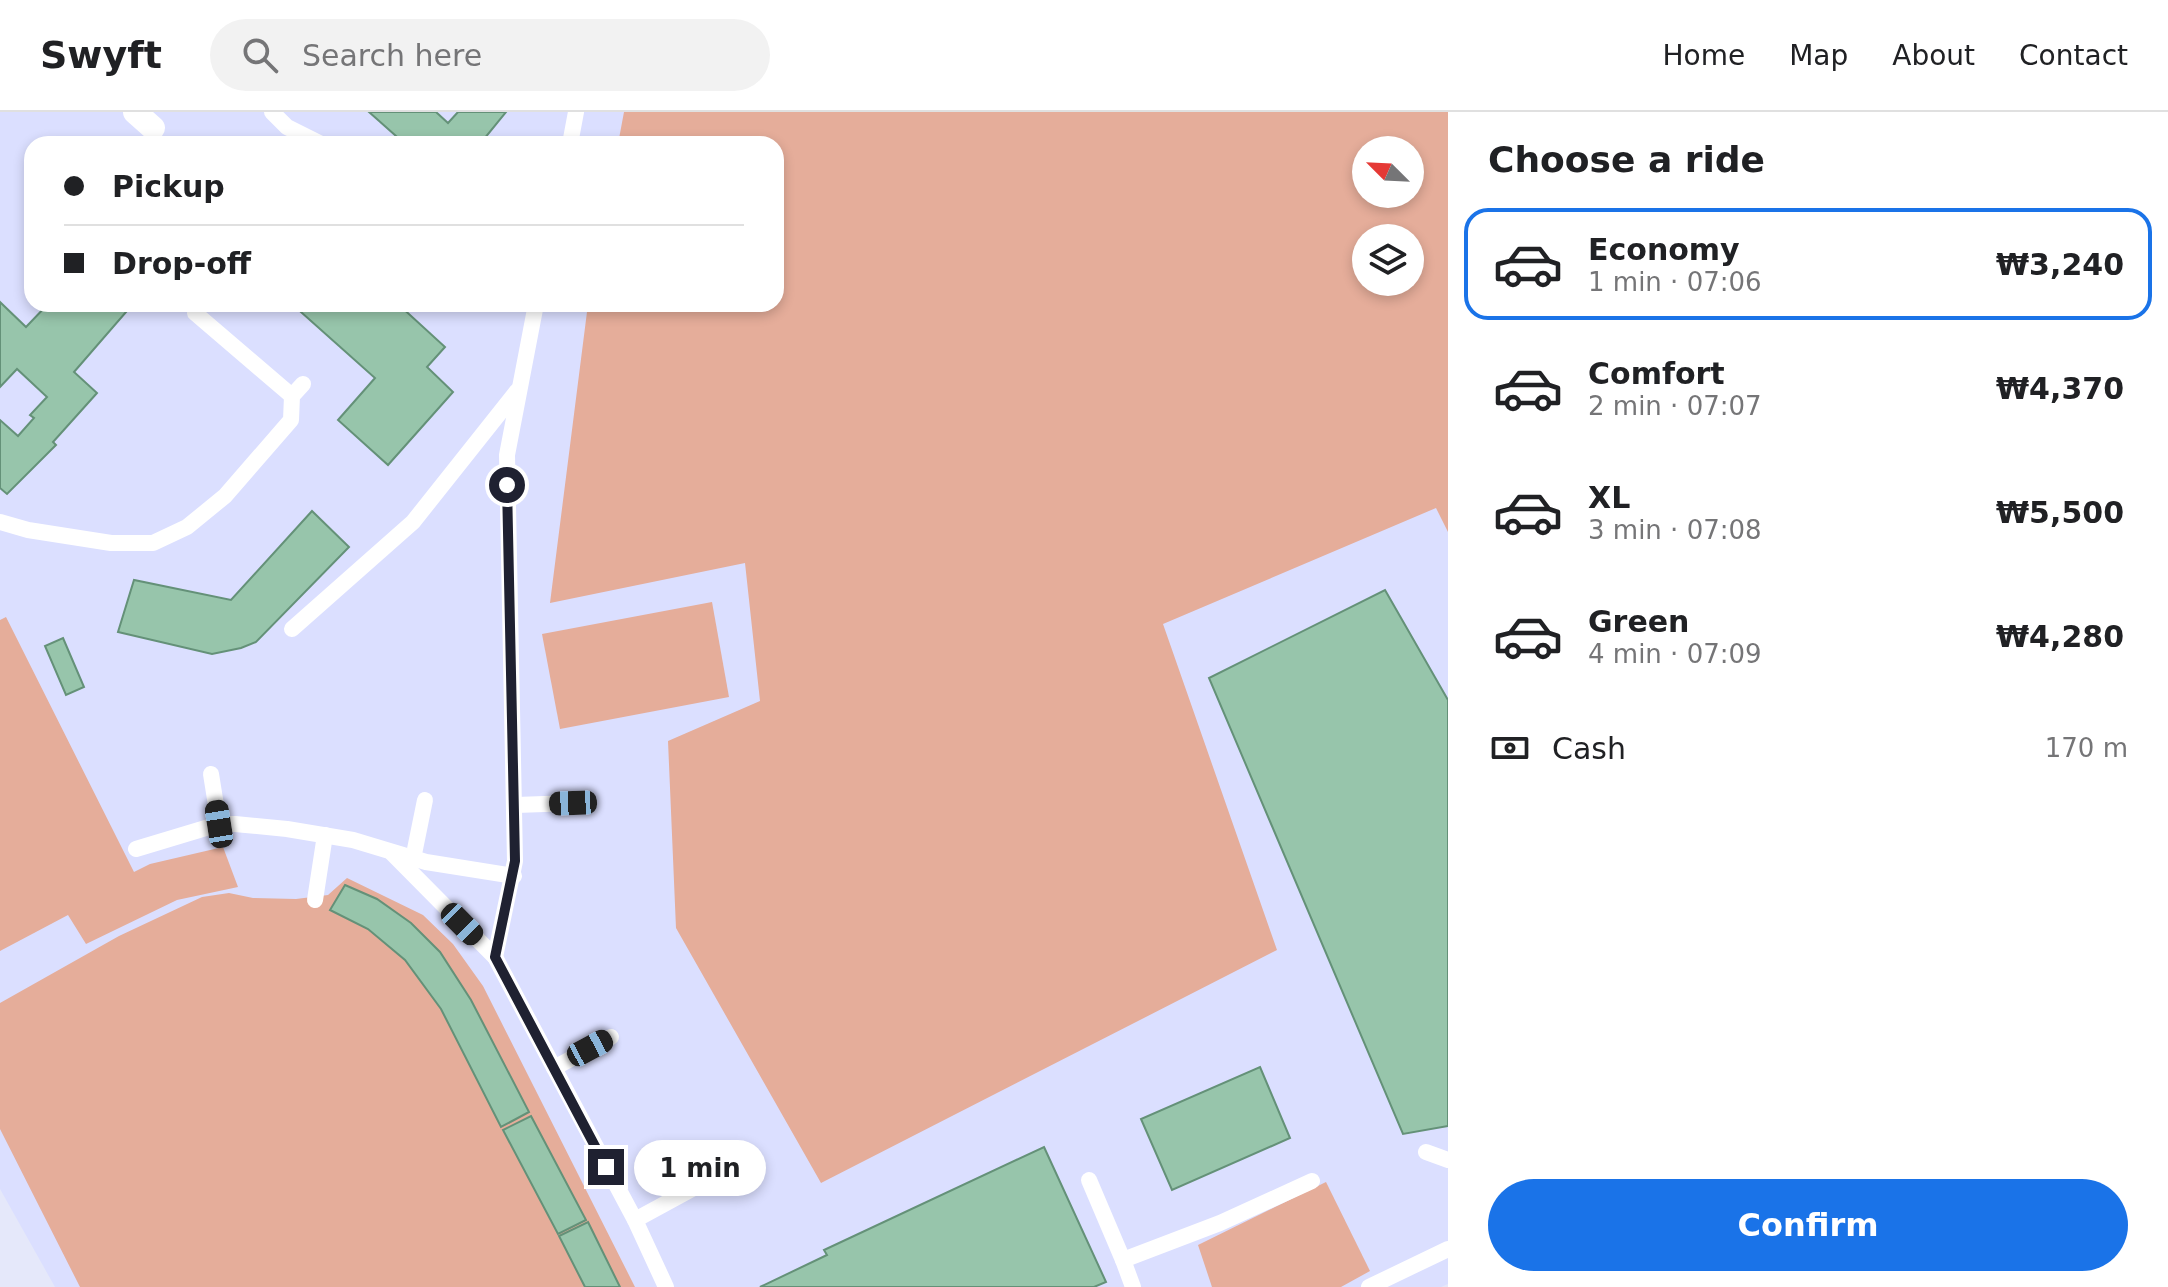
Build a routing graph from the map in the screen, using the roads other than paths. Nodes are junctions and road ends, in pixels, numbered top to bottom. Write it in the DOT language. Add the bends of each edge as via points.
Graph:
graph roads {
  1 [pos="272,112"];
  2 [pos="576,112"];
  3 [pos="305,136"];
  4 [pos="572,136"];
  5 [pos="534,312"];
  6 [pos="195,313"];
  7 [pos="518,390"];
  8 [pos="0,522"];
  9 [pos="292,629"];
  10 [pos="211,774"];
  11 [pos="425,800"];
  12 [pos="573,803"];
  13 [pos="516,805"];
  14 [pos="219,824"];
  15 [pos="325,835"];
  16 [pos="136,849"];
  17 [pos="392,853"];
  18 [pos="413,859"];
  19 [pos="514,876"];
  20 [pos="315,900"];
  21 [pos="495,957"];
  22 [pos="611,1037"];
  23 [pos="554,1068"];
  24 [pos="1426,1152"];
  25 [pos="1448,1160"];
  26 [pos="1089,1180"];
  27 [pos="1312,1181"];
  28 [pos="692,1189"];
  29 [pos="635,1220"];
  30 [pos="1448,1249"];
  31 [pos="1123,1260"];
  32 [pos="666,1287"];
  33 [pos="1133,1287"];
  34 [pos="1369,1287"];
  1 -- 3 [label="lane"];
  2 -- 4 [label="lane"];
  5 -- 7 [label="lane"];
  6 -- 8 [label="lane" via="298,390 291,420 225,496 187,527 153,543 111,543"];
  7 -- 9 [label="lane" via="413,522"];
  7 -- 13 [label="lane" via="507,455"];
  10 -- 14 [label="lane"];
  11 -- 18 [label="lane"];
  12 -- 13 [label="lane"];
  13 -- 19 [label="lane"];
  14 -- 15 [label="lane"];
  14 -- 16 [label="lane"];
  15 -- 17 [label="lane"];
  15 -- 20 [label="lane"];
  17 -- 18 [label="lane"];
  17 -- 21 [label="lane"];
  18 -- 19 [label="lane"];
  19 -- 21 [label="lane"];
  21 -- 23 [label="lane"];
  22 -- 23 [label="lane"];
  23 -- 29 [label="lane"];
  24 -- 25 [label="lane"];
  26 -- 31 [label="lane"];
  27 -- 31 [label="lane"];
  28 -- 29 [label="lane"];
  29 -- 32 [label="lane"];
  30 -- 34 [label="lane"];
  31 -- 33 [label="lane"];
}
